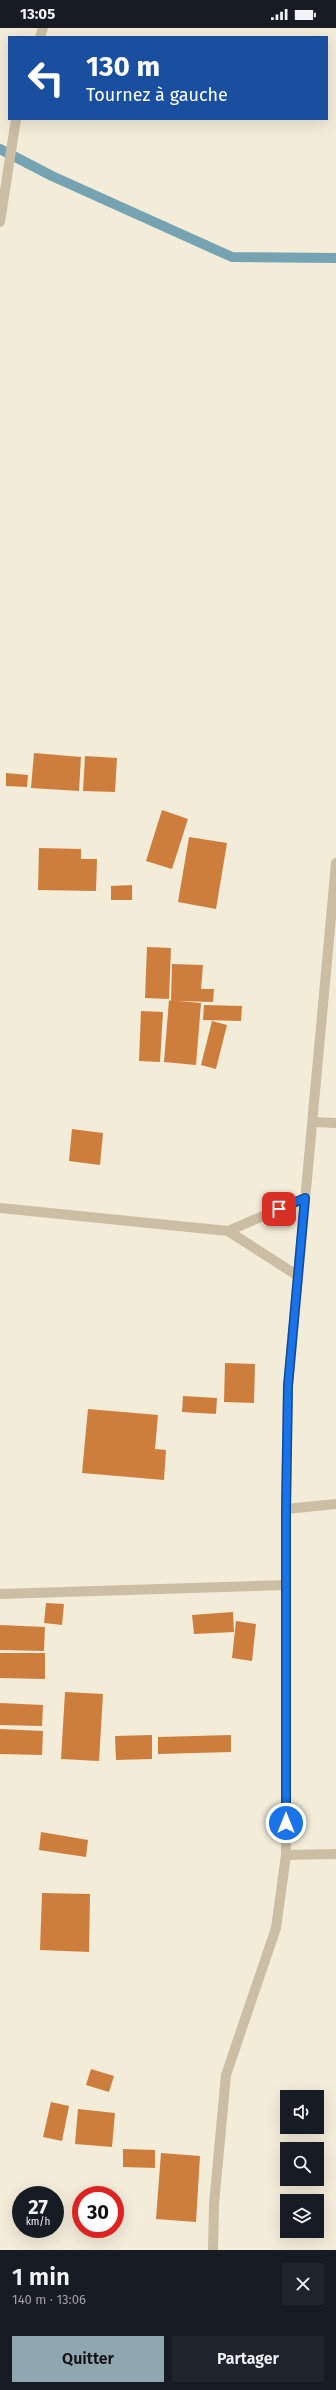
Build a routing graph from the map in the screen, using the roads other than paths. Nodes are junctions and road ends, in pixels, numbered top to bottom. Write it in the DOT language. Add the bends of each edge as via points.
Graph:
graph roads {
  1 [pos="16,120"];
  2 [pos="0,222"];
  3 [pos="336,863"];
  4 [pos="313,1122"];
  5 [pos="336,1123"];
  6 [pos="305,1198"];
  7 [pos="0,1208"];
  8 [pos="228,1231"];
  9 [pos="298,1276"];
  10 [pos="336,1504"];
  11 [pos="286,1509"];
  12 [pos="286,1585"];
  13 [pos="0,1594"];
  14 [pos="336,1854"];
  15 [pos="286,1855"];
  16 [pos="213,2250"];
  1 -- 2 [label="street"];
  3 -- 4 [label="street"];
  4 -- 5 [label="street"];
  4 -- 6 [label="street"];
  6 -- 8 [label="street"];
  6 -- 9 [label="street"];
  7 -- 8 [label="street"];
  8 -- 9 [label="street"];
  9 -- 11 [label="street" via="288,1386"];
  10 -- 11 [label="street"];
  11 -- 12 [label="street"];
  12 -- 13 [label="street"];
  12 -- 15 [label="street"];
  14 -- 15 [label="street"];
  15 -- 16 [label="street" via="276,1928 226,2075 214,2204"];
}
